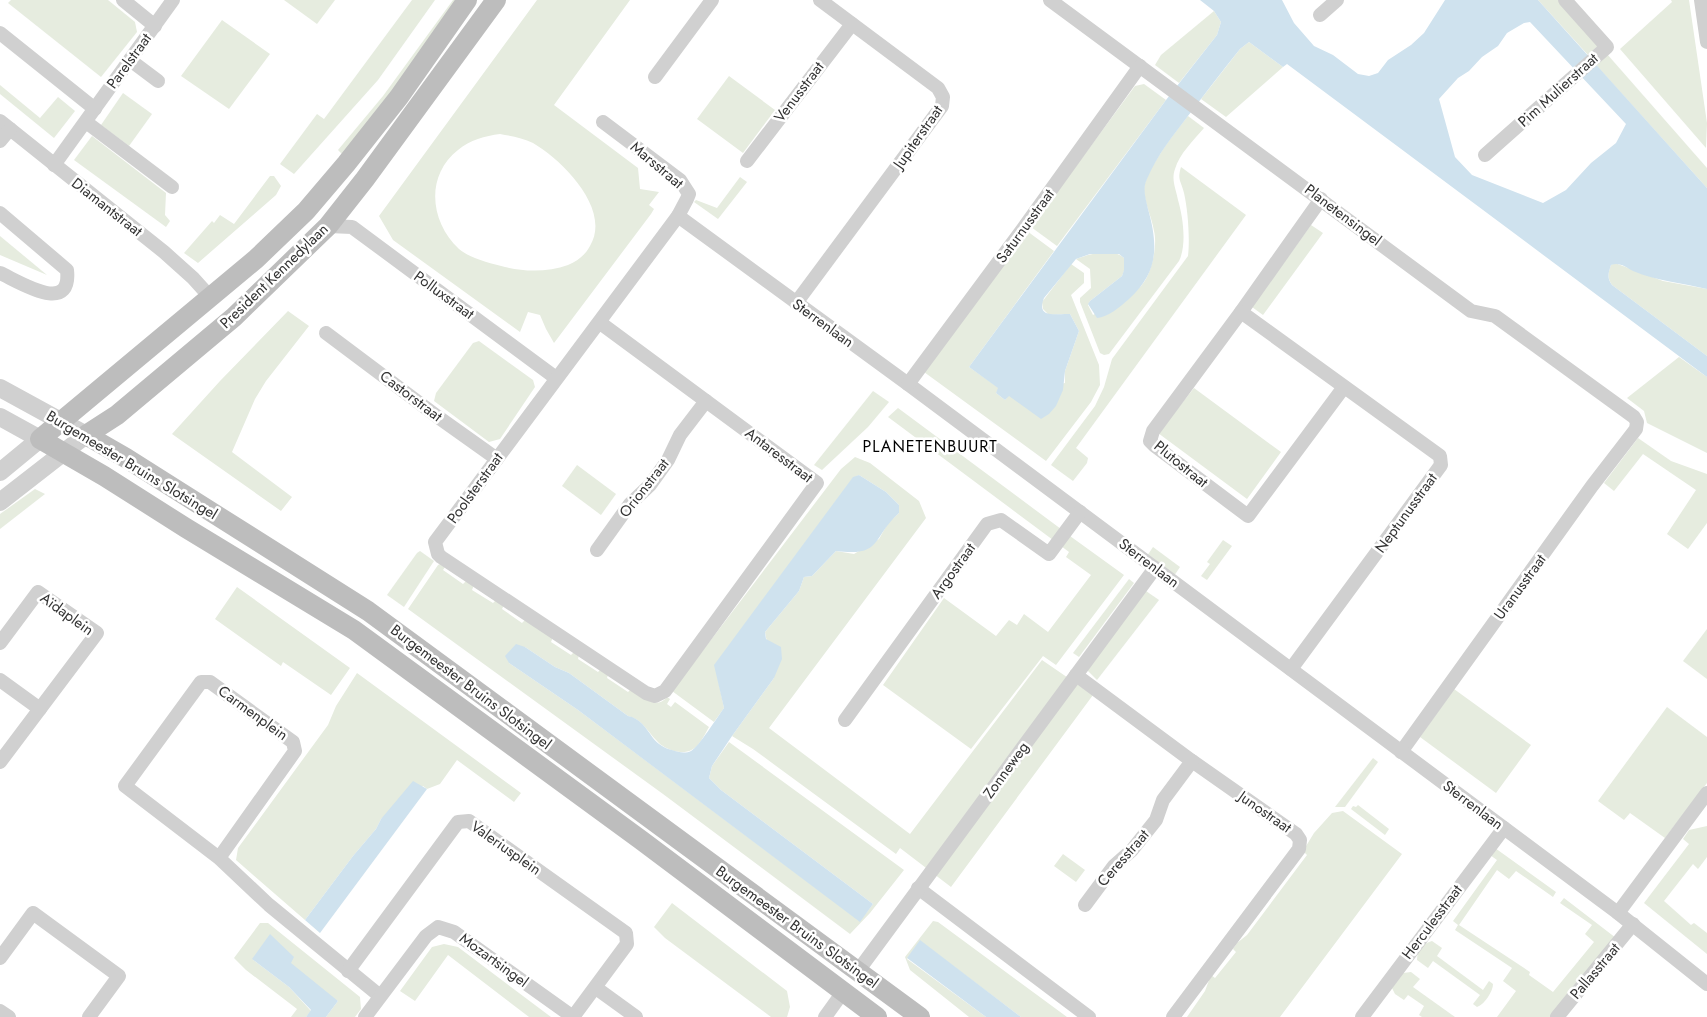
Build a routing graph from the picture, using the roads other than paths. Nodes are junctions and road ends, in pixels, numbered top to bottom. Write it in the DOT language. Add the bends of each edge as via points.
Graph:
graph roads {
  1 [pos="123,0"];
  2 [pos="173,0"];
  3 [pos="467,0"];
  4 [pos="496,0"];
  5 [pos="712,0"];
  6 [pos="820,0"];
  7 [pos="1050,0"];
  8 [pos="1337,0"];
  9 [pos="1565,0"];
  10 [pos="1701,0"];
  11 [pos="1320,15"];
  12 [pos="852,24"];
  13 [pos="155,26"];
  14 [pos="0,32"];
  15 [pos="1707,42"];
  16 [pos="130,60"];
  17 [pos="1140,66"];
  18 [pos="655,77"];
  19 [pos="158,81"];
  20 [pos="95,109"];
  21 [pos="86,122"];
  22 [pos="603,122"];
  23 [pos="5,125"];
  24 [pos="0,141"];
  25 [pos="1485,155"];
  26 [pos="747,161"];
  27 [pos="54,165"];
  28 [pos="172,187"];
  29 [pos="1321,199"];
  30 [pos="0,214"];
  31 [pos="678,216"];
  32 [pos="328,226"];
  33 [pos="0,273"];
  34 [pos="211,298"];
  35 [pos="796,303"];
  36 [pos="1241,312"];
  37 [pos="599,322"];
  38 [pos="326,333"];
  39 [pos="556,378"];
  40 [pos="908,384"];
  41 [pos="1344,387"];
  42 [pos="0,388"];
  43 [pos="706,401"];
  44 [pos="0,417"];
  45 [pos="61,420"];
  46 [pos="1637,422"];
  47 [pos="86,436"];
  48 [pos="40,439"];
  49 [pos="64,452"];
  50 [pos="496,459"];
  51 [pos="0,472"];
  52 [pos="0,502"];
  53 [pos="1080,512"];
  54 [pos="597,550"];
  55 [pos="1155,568"];
  56 [pos="0,643"];
  57 [pos="1291,669"];
  58 [pos="1076,675"];
  59 [pos="0,680"];
  60 [pos="655,696"];
  61 [pos="40,709"];
  62 [pos="845,720"];
  63 [pos="1402,752"];
  64 [pos="1192,761"];
  65 [pos="0,762"];
  66 [pos="1707,793"];
  67 [pos="1504,828"];
  68 [pos="219,858"];
  69 [pos="918,888"];
  70 [pos="1085,905"];
  71 [pos="1618,913"];
  72 [pos="1633,924"];
  73 [pos="0,958"];
  74 [pos="348,970"];
  75 [pos="858,971"];
  76 [pos="1707,984"];
  77 [pos="596,988"];
  78 [pos="844,992"];
  79 [pos="380,996"];
  80 [pos="0,1011"];
  81 [pos="9,1017"];
  82 [pos="89,1017"];
  83 [pos="365,1017"];
  84 [pos="573,1017"];
  85 [pos="636,1017"];
  86 [pos="825,1017"];
  87 [pos="877,1017"];
  88 [pos="920,1017"];
  89 [pos="1089,1017"];
  90 [pos="1174,1017"];
  91 [pos="1362,1017"];
  92 [pos="1557,1017"];
  1 -- 13 [label="street"];
  2 -- 13 [label="street, Parelstraat"];
  3 -- 34 [label="main road, President Kennedylaan" via="399,97 340,172 256,260"];
  4 -- 32 [label="main road, President Kennedylaan"];
  5 -- 18 [label="street"];
  6 -- 12 [label="street, Jupiterstraat"];
  7 -- 17 [label="street, Planetensingel"];
  8 -- 11 [label="street"];
  9 -- 25 [label="street, Pim Mulierstraat" via="1607,47"];
  10 -- 15 [label="street"];
  12 -- 26 [label="street, Venusstraat"];
  12 -- 35 [label="street, Jupiterstraat" via="938,88 943,97 942,106"];
  13 -- 16 [label="street, Parelstraat"];
  14 -- 20 [label="street"];
  16 -- 19 [label="street"];
  16 -- 20 [label="street, Parelstraat"];
  17 -- 29 [label="street, Planetensingel"];
  17 -- 40 [label="street, Saturnusstraat"];
  20 -- 21 [label="street, Parelstraat"];
  21 -- 27 [label="street, Parelstraat"];
  21 -- 28 [label="street"];
  22 -- 31 [label="street, Marsstraat" via="680,180 688,199"];
  23 -- 24 [label="street"];
  23 -- 27 [label="street, Diamantstraat"];
  27 -- 34 [label="street, Diamantstraat" via="164,252"];
  29 -- 36 [label="street, Plutostraat"];
  29 -- 46 [label="street, Planetensingel" via="1471,311 1495,316"];
  30 -- 33 [label="street" via="67,270 68,281 64,290 57,294 44,293"];
  31 -- 35 [label="street, Sterrenlaan"];
  31 -- 37 [label="street, Poolsterstraat"];
  32 -- 39 [label="street, Polluxstraat" via="352,228"];
  32 -- 47 [label="main road, President Kennedylaan" via="234,316"];
  34 -- 45 [label="main road, President Kennedylaan"];
  35 -- 40 [label="street, Sterrenlaan"];
  36 -- 41 [label="street, Neptunusstraat"];
  36 -- 41 [label="street, Plutostraat" via="1153,431 1150,441 1248,516"];
  37 -- 39 [label="street, Poolsterstraat"];
  37 -- 43 [label="street, Antaresstraat"];
  38 -- 50 [label="street, Castorstraat"];
  39 -- 50 [label="street, Poolsterstraat"];
  40 -- 53 [label="street, Sterrenlaan"];
  41 -- 57 [label="street, Neptunusstraat" via="1440,456 1441,465"];
  42 -- 45 [label="street, Burgemeester Bruins Slotsingel"];
  43 -- 54 [label="street, Orionstraat" via="680,435 668,460 630,504"];
  43 -- 60 [label="street, Antaresstraat" via="817,483 665,690"];
  44 -- 48 [label="street, Burgemeester Bruins Slotsingel"];
  45 -- 47 [label="street, Burgemeester Bruins Slotsingel"];
  45 -- 48 [label="main road, President Kennedylaan"];
  46 -- 63 [label="street, Uranusstraat" via="1636,429"];
  47 -- 49 [label="street, President Kennedylaan"];
  47 -- 75 [label="main road, Burgemeester Bruins Slotsingel" via="133,462 368,611"];
  48 -- 49 [label="main road, Burgemeester Bruins Slotsingel"];
  48 -- 51 [label="street, President Kennedylaan"];
  49 -- 52 [label="street, President Kennedylaan"];
  49 -- 78 [label="main road, Burgemeester Bruins Slotsingel" via="354,630"];
  50 -- 60 [label="street, Poolsterstraat" via="435,542 438,554"];
  53 -- 55 [label="street, Sterrenlaan"];
  53 -- 62 [label="street, Argostraat" via="1049,554 1001,520 987,524"];
  55 -- 57 [label="street, Sterrenlaan"];
  55 -- 58 [label="street, Zonneweg"];
  56 -- 61 [label="street, Aïdaplein" via="38,592 97,632"];
  57 -- 63 [label="street, Sterrenlaan"];
  58 -- 64 [label="street, Junostraat"];
  58 -- 69 [label="street, Zonneweg"];
  59 -- 61 [label="street"];
  61 -- 65 [label="street, Aïdaplein"];
  63 -- 67 [label="street, Sterrenlaan"];
  64 -- 70 [label="street, Ceresstraat" via="1163,800 1156,820 1132,850 1114,866"];
  64 -- 90 [label="street, Junostraat" via="1300,840 1299,848"];
  66 -- 71 [label="street"];
  67 -- 71 [label="street, Sterrenlaan"];
  67 -- 91 [label="street, Herculesstraat"];
  68 -- 68 [label="street, Carmenplein" via="295,751 293,742 285,736 210,682 201,682 125,786"];
  68 -- 74 [label="street, Carmenplein" via="269,905"];
  69 -- 75 [label="street, Zonneweg"];
  69 -- 89 [label="street"];
  71 -- 72 [label="street, Sterrenlaan"];
  72 -- 76 [label="street, Sterrenlaan"];
  72 -- 92 [label="street, Pallasstraat"];
  73 -- 82 [label="street" via="33,913 119,976"];
  74 -- 77 [label="street, Valeriusplein" via="458,822 469,821 626,933 627,944"];
  74 -- 79 [label="street, Carmenplein"];
  75 -- 78 [label="main road"];
  75 -- 88 [label="main road, Burgemeester Bruins Slotsingel"];
  77 -- 84 [label="street, Valeriusplein"];
  77 -- 85 [label="street"];
  78 -- 86 [label="street"];
  78 -- 87 [label="main road, Burgemeester Bruins Slotsingel"];
  79 -- 83 [label="street"];
  79 -- 84 [label="street, Mozartsingel" via="426,936 438,927 454,932"];
  80 -- 81 [label="street"];
}
